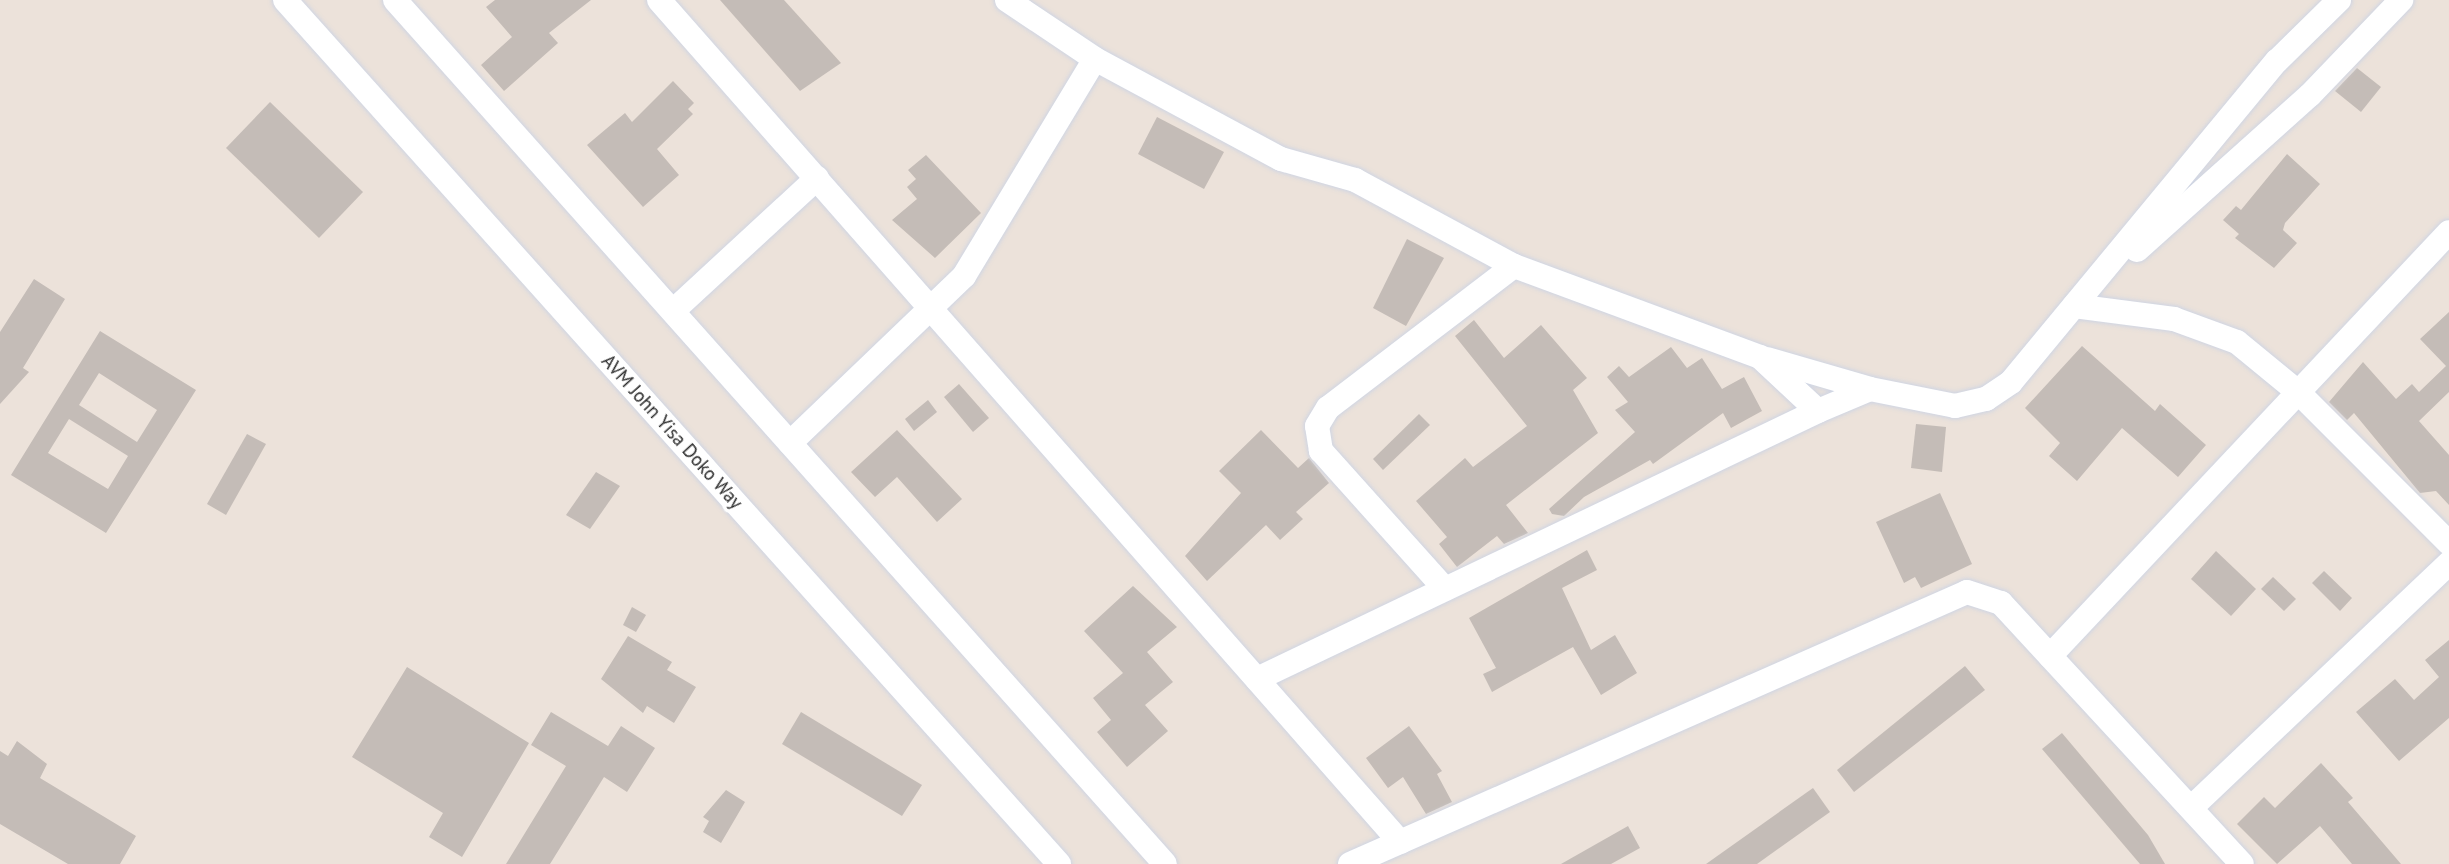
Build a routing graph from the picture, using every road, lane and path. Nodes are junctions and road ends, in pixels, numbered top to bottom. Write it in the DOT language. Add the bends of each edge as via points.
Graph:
graph roads {
  1 [pos="285,0"];
  2 [pos="396,0"];
  3 [pos="659,0"];
  4 [pos="1007,0"];
  5 [pos="2339,0"];
  6 [pos="2401,0"];
  7 [pos="1095,59"];
  8 [pos="817,178"];
  9 [pos="2449,232"];
  10 [pos="1514,266"];
  11 [pos="2074,306"];
  12 [pos="933,310"];
  13 [pos="673,311"];
  14 [pos="1760,357"];
  15 [pos="1870,389"];
  16 [pos="2299,393"];
  17 [pos="1818,411"];
  18 [pos="790,443"];
  19 [pos="2449,543"];
  20 [pos="2449,562"];
  21 [pos="1445,589"];
  22 [pos="2050,656"];
  23 [pos="1257,679"];
  24 [pos="2191,808"];
  25 [pos="1400,842"];
  26 [pos="1059,864"];
  27 [pos="1165,864"];
  28 [pos="1350,864"];
  29 [pos="2242,864"];
  1 -- 26 [label="street, AVM John Yisa Doko Way"];
  2 -- 13 [label="street"];
  3 -- 8 [label="street"];
  4 -- 7 [label="street"];
  5 -- 11 [label="street" via="2277,61"];
  6 -- 11 [label="street" via="2310,95"];
  7 -- 10 [label="street" via="1281,159 1355,180"];
  7 -- 12 [label="street" via="964,276"];
  8 -- 12 [label="street"];
  8 -- 13 [label="street"];
  9 -- 16 [label="street"];
  10 -- 14 [label="street"];
  10 -- 21 [label="street" via="1328,408 1317,426 1321,451"];
  11 -- 15 [label="street" via="2011,382 1986,399 1955,406"];
  11 -- 16 [label="street" via="2174,319 2237,342"];
  12 -- 18 [label="street"];
  12 -- 23 [label="street"];
  13 -- 18 [label="street"];
  14 -- 15 [label="street"];
  14 -- 17 [label="street"];
  15 -- 17 [label="street"];
  16 -- 19 [label="street"];
  16 -- 22 [label="street"];
  17 -- 21 [label="street"];
  18 -- 27 [label="street"];
  20 -- 24 [label="street"];
  21 -- 23 [label="street"];
  22 -- 24 [label="street"];
  22 -- 25 [label="street" via="2001,603 1968,592"];
  23 -- 25 [label="street"];
  24 -- 29 [label="street"];
  25 -- 28 [label="street"];
}
